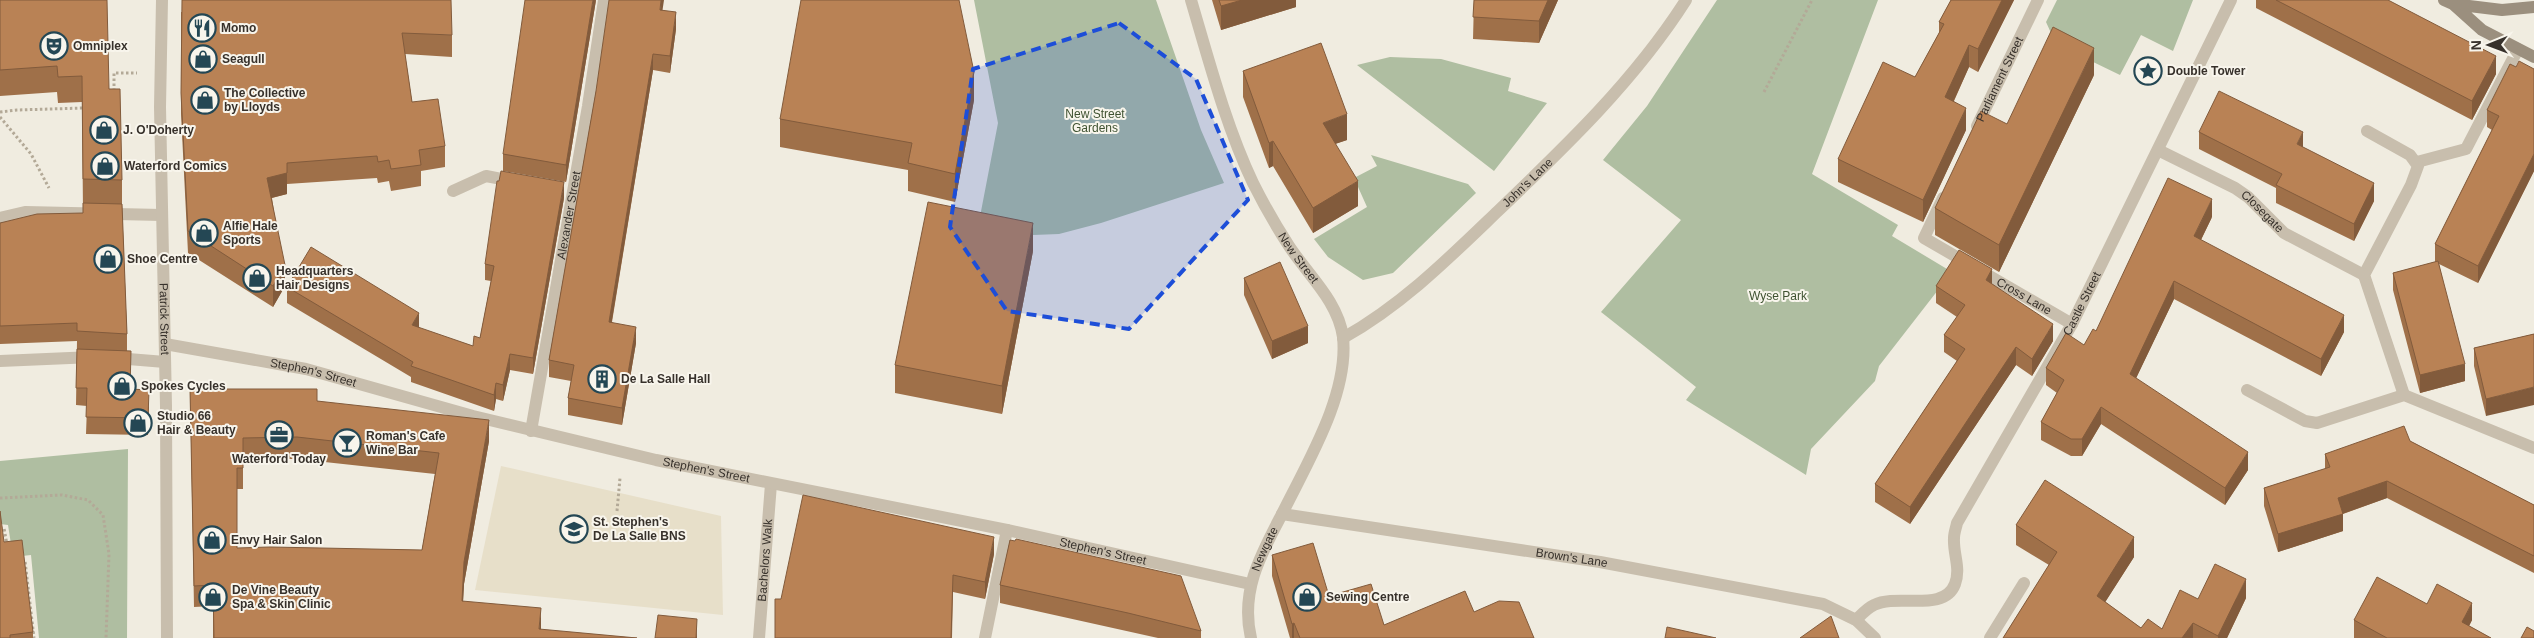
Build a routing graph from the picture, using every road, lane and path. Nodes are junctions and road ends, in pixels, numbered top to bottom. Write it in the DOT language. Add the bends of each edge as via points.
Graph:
graph roads {
  1 [pos="162,0"];
  2 [pos="604,0"];
  3 [pos="1192,0"];
  4 [pos="1686,0"];
  5 [pos="1812,0"];
  6 [pos="2038,0"];
  7 [pos="2231,0"];
  8 [pos="2448,2"];
  9 [pos="2534,7"];
  10 [pos="2518,49"];
  11 [pos="2534,58"];
  12 [pos="160,72"];
  13 [pos="1764,92"];
  14 [pos="114,99"];
  15 [pos="85,108"];
  16 [pos="0,112"];
  17 [pos="0,117"];
  18 [pos="2367,131"];
  19 [pos="1970,141"];
  20 [pos="2158,150"];
  21 [pos="2417,162"];
  22 [pos="534,184"];
  23 [pos="1949,185"];
  24 [pos="454,191"];
  25 [pos="58,212"];
  26 [pos="162,215"];
  27 [pos="0,218"];
  28 [pos="2364,276"];
  29 [pos="2072,324"];
  30 [pos="1343,338"];
  31 [pos="165,344"];
  32 [pos="0,361"];
  33 [pos="166,362"];
  34 [pos="2247,390"];
  35 [pos="2404,395"];
  36 [pos="531,431"];
  37 [pos="2534,448"];
  38 [pos="770,484"];
  39 [pos="619,493"];
  40 [pos="0,498"];
  41 [pos="617,511"];
  42 [pos="1282,514"];
  43 [pos="0,528"];
  44 [pos="1007,530"];
  45 [pos="8,554"];
  46 [pos="18,562"];
  47 [pos="2024,583"];
  48 [pos="1250,584"];
  49 [pos="1856,620"];
  50 [pos="34,638"];
  51 [pos="106,638"];
  52 [pos="167,638"];
  53 [pos="759,638"];
  54 [pos="984,638"];
  55 [pos="1250,638"];
  56 [pos="1875,638"];
  57 [pos="1990,638"];
  1 -- 12 [label="street, Patrick Street"];
  2 -- 36 [label="street, Alexander Street" via="568,190"];
  3 -- 30 [label="street, New Street" via="1222,101 1253,182 1288,245 1335,310"];
  4 -- 30 [label="street, John's Lane" via="1612,97 1539,172 1416,287 1379,316"];
  5 -- 13 [label="path"];
  6 -- 19 [label="street, Parliament Street"];
  7 -- 20 [label="street, Castle Street"];
  8 -- 9 [label="main road" via="2502,10"];
  8 -- 10 [label="main road" via="2482,30"];
  10 -- 11 [label="main road"];
  10 -- 21 [label="street" via="2466,149"];
  12 -- 14 [label="path" via="114,73"];
  12 -- 26 [label="street, Patrick Street"];
  15 -- 16 [label="path"];
  17 -- 25 [label="path" via="31,154"];
  18 -- 21 [label="street"];
  20 -- 28 [label="street, Closegate" via="2235,188 2284,233"];
  20 -- 29 [label="street, Castle Street"];
  21 -- 28 [label="street" via="2411,185"];
  22 -- 24 [label="street" via="486,176"];
  23 -- 29 [label="street, Cross Lane" via="1924,238"];
  25 -- 26 [label="street"];
  25 -- 27 [label="street" via="25,212"];
  26 -- 31 [label="street, Patrick Street"];
  28 -- 35 [label="street"];
  29 -- 49 [label="street, Castle Street" via="1957,523 1954,539 1958,571 1955,585 1948,595 1938,600 1896,600 1874,605"];
  30 -- 42 [label="street, New Street" via="1342,368 1335,398"];
  31 -- 33 [label="street, Patrick Street"];
  31 -- 36 [label="street, Stephen's Street" via="306,369"];
  32 -- 33 [label="street" via="66,357"];
  33 -- 52 [label="street, Patrick Street"];
  34 -- 35 [label="street" via="2317,423"];
  35 -- 37 [label="street"];
  36 -- 38 [label="street, Stephen's Street"];
  38 -- 44 [label="street, Stephen's Street"];
  38 -- 53 [label="street, Bachelors Walk"];
  39 -- 41 [label="path"];
  40 -- 51 [label="path" via="62,495 88,500 104,515 109,554"];
  42 -- 48 [label="street, Newgate"];
  42 -- 49 [label="street, Brown's Lane" via="1610,564 1823,604"];
  43 -- 45 [label="path" via="4,528"];
  44 -- 48 [label="street, Stephen's Street"];
  44 -- 54 [label="street"];
  46 -- 50 [label="path" via="25,561"];
  47 -- 57 [label="street"];
  48 -- 55 [label="street, Newgate" via="1247,606"];
  49 -- 56 [label="street, Brown's Lane"];
}
